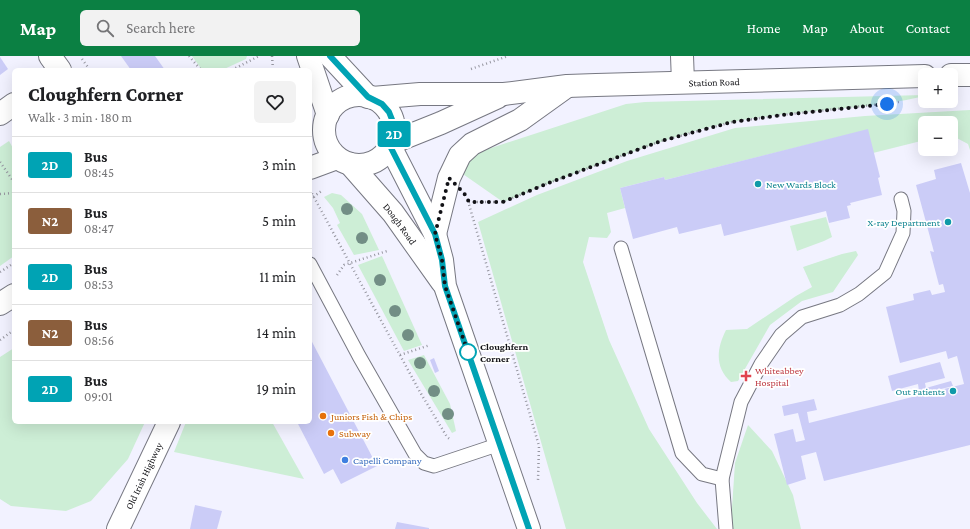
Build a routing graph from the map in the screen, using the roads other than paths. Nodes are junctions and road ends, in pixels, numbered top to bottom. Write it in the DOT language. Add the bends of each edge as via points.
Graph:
graph roads {
  1 [pos="50,56"];
  2 [pos="302,56"];
  3 [pos="308,56"];
  4 [pos="330,56"];
  5 [pos="682,56"];
  6 [pos="59,68"];
  7 [pos="299,68"];
  8 [pos="310,68"];
  9 [pos="970,74"];
  10 [pos="958,75"];
  11 [pos="312,76"];
  12 [pos="918,76"];
  13 [pos="683,82"];
  14 [pos="567,86"];
  15 [pos="504,94"];
  16 [pos="370,97"];
  17 [pos="12,105"];
  18 [pos="0,114"];
  19 [pos="321,120"];
  20 [pos="391,145"];
  21 [pos="344,161"];
  22 [pos="312,168"];
  23 [pos="901,199"];
  24 [pos="435,234"];
  25 [pos="621,248"];
  26 [pos="312,268"];
  27 [pos="445,286"];
  28 [pos="12,296"];
  29 [pos="0,304"];
  30 [pos="168,424"];
  31 [pos="500,444"];
  32 [pos="722,479"];
  33 [pos="118,529"];
  34 [pos="529,529"];
  35 [pos="726,529"];
  1 -- 6 [label="main road"];
  2 -- 7 [label="main road"];
  3 -- 8 [label="main road"];
  4 -- 16 [label="main road"];
  5 -- 13 [label="main road"];
  9 -- 10 [label="main road"];
  11 -- 19 [label="main road"];
  12 -- 13 [label="main road, Station Road"];
  13 -- 14 [label="main road, Station Road"];
  14 -- 15 [label="main road, Station Road"];
  14 -- 24 [label="main road" via="520,120 472,144 460,155 449,178"];
  15 -- 16 [label="main road, Station Road"];
  15 -- 20 [label="main road, Station Road"];
  16 -- 19 [label="main road" via="350,96 333,107"];
  16 -- 20 [label="main road" via="389,112 394,133"];
  17 -- 18 [label="main road"];
  19 -- 21 [label="main road" via="330,150"];
  20 -- 21 [label="main road" via="383,156 373,162 362,165"];
  20 -- 24 [label="main road, Doagh Road"];
  21 -- 22 [label="main road"];
  21 -- 27 [label="main road, Doagh Road" via="394,213"];
  23 -- 32 [label="lane" via="904,210 903,233 884,272 859,294 840,304 802,317 781,335 761,364 741,402"];
  24 -- 27 [label="main road, Doagh Road"];
  25 -- 32 [label="lane" via="682,453 702,474"];
  26 -- 31 [label="lane" via="415,454 424,463 434,466"];
  27 -- 31 [label="main road, Doagh Road"];
  28 -- 29 [label="main road"];
  30 -- 33 [label="main road, Old Irish Highway"];
  31 -- 34 [label="main road, Doagh Road"];
  32 -- 35 [label="lane"];
}
